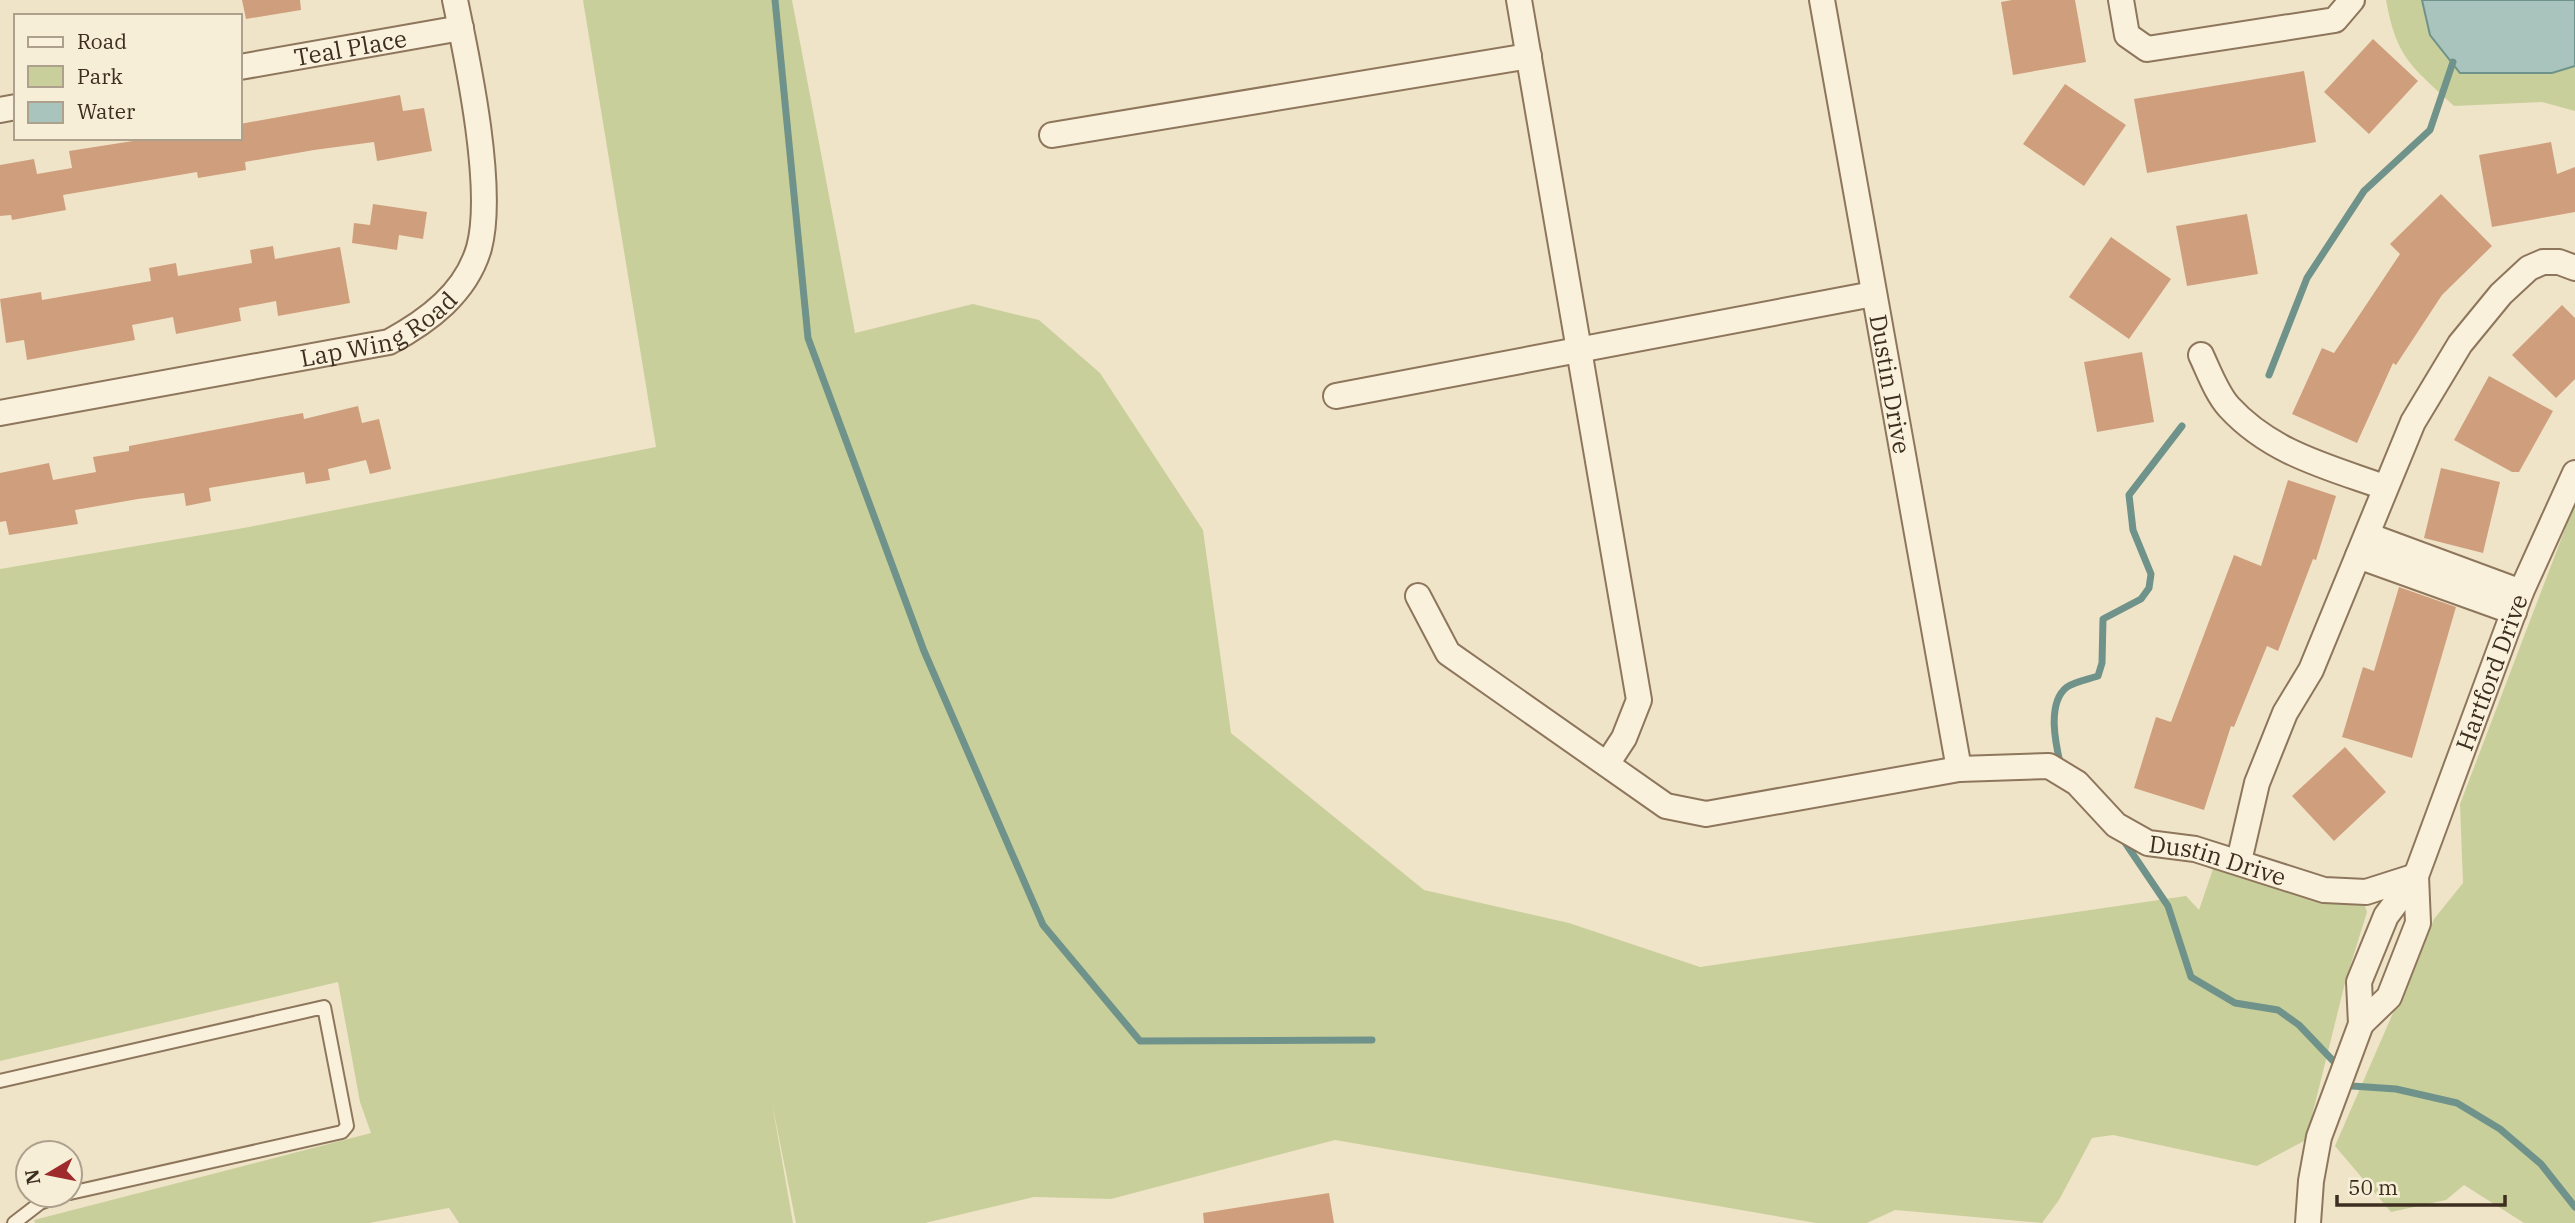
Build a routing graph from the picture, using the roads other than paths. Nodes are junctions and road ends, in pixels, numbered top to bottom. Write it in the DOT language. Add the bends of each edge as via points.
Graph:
graph roads {
  1 [pos="455,0"];
  2 [pos="1519,0"];
  3 [pos="1822,0"];
  4 [pos="2121,0"];
  5 [pos="2352,0"];
  6 [pos="461,29"];
  7 [pos="1529,56"];
  8 [pos="242,67"];
  9 [pos="1052,135"];
  10 [pos="2575,268"];
  11 [pos="1873,294"];
  12 [pos="1579,350"];
  13 [pos="2201,355"];
  14 [pos="1336,396"];
  15 [pos="0,413"];
  16 [pos="2575,472"];
  17 [pos="2384,487"];
  18 [pos="2363,545"];
  19 [pos="1418,596"];
  20 [pos="2517,602"];
  21 [pos="1607,764"];
  22 [pos="1959,769"];
  23 [pos="2239,861"];
  24 [pos="2416,876"];
  25 [pos="2361,1024"];
  26 [pos="0,1080"];
  27 [pos="84,1190"];
  28 [pos="32,1209"];
  29 [pos="15,1223"];
  30 [pos="2308,1223"];
  1 -- 6 [label="street, Lap Wing Road"];
  2 -- 7 [label="street"];
  3 -- 11 [label="street, Dustin Drive"];
  4 -- 5 [label="street" via="2127,35 2147,49 2335,20"];
  6 -- 8 [label="street, Teal Place"];
  6 -- 15 [label="street, Lap Wing Road" via="484,205 478,249 457,290 425,322 389,342"];
  7 -- 9 [label="street"];
  7 -- 12 [label="street"];
  10 -- 17 [label="street" via="2543,261 2501,294 2460,344 2420,411"];
  11 -- 12 [label="street"];
  11 -- 22 [label="street, Dustin Drive"];
  12 -- 14 [label="street"];
  12 -- 21 [label="street" via="1639,699 1624,738"];
  13 -- 17 [label="street" via="2227,405 2261,436 2284,451"];
  16 -- 20 [label="street, Hartford Drive"];
  17 -- 18 [label="street"];
  18 -- 20 [label="street"];
  18 -- 23 [label="street" via="2257,783"];
  19 -- 21 [label="street, Dustin Drive" via="1448,653"];
  20 -- 24 [label="street, Hartford Drive"];
  21 -- 22 [label="street, Dustin Drive" via="1666,807 1706,814"];
  22 -- 23 [label="street, Dustin Drive" via="2049,766 2077,783 2116,825 2148,843"];
  23 -- 24 [label="street, Dustin Drive" via="2324,890 2366,892"];
  24 -- 25 [label="street, Hartford Drive" via="2386,916 2359,982"];
  24 -- 25 [label="street, Hartford Drive" via="2417,923 2389,998"];
  25 -- 30 [label="street, Hartford Drive" via="2319,1137"];
  26 -- 27 [label="lane" via="324,1007 347,1126 342,1132"];
  28 -- 29 [label="lane"];
}
